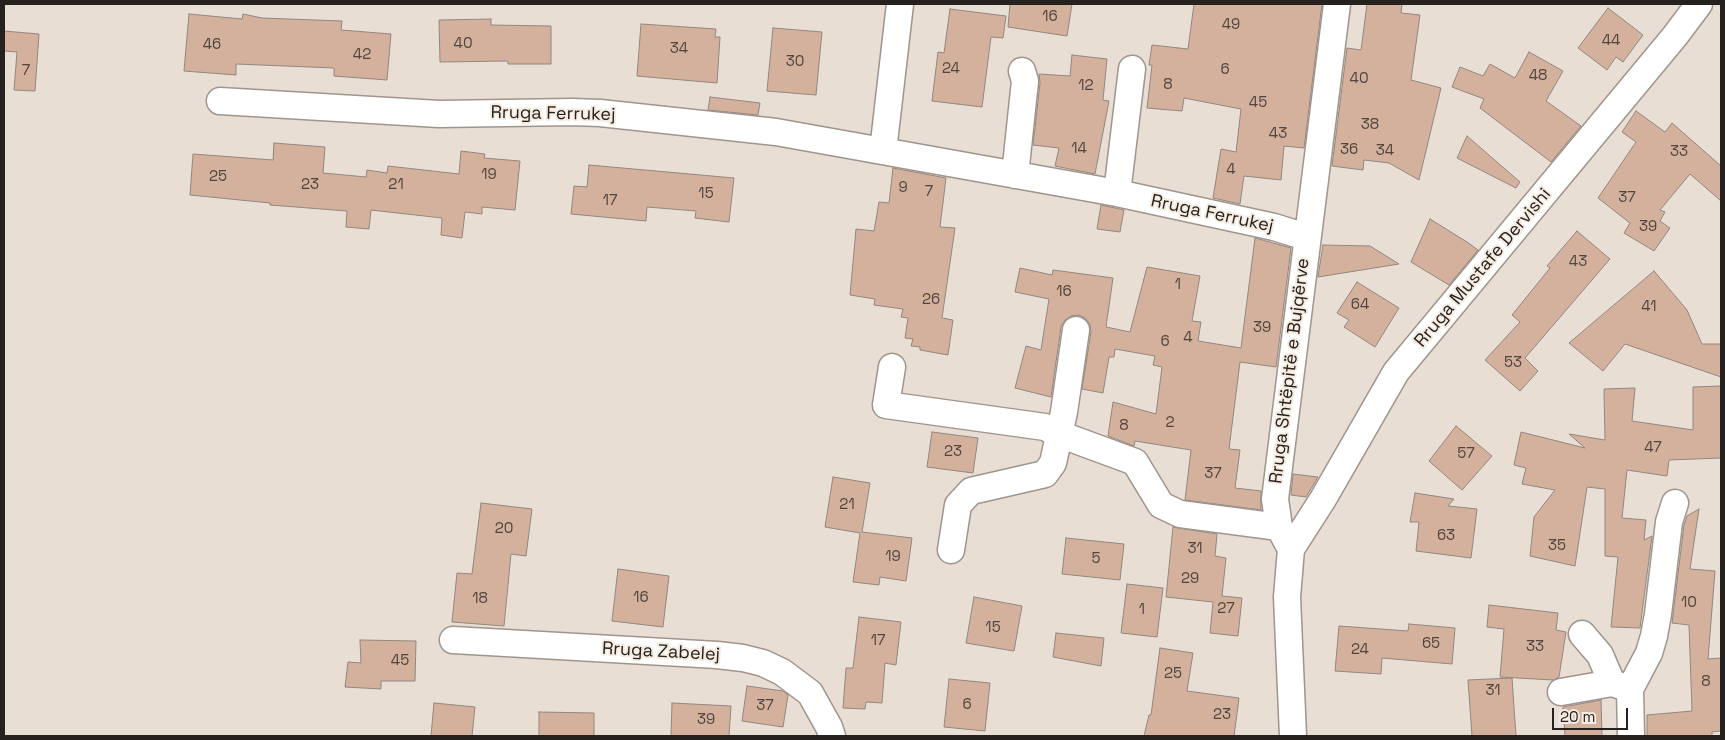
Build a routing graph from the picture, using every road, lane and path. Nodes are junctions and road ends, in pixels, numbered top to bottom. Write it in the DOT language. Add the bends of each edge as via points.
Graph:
graph roads {
  1 [pos="900,4"];
  2 [pos="1337,4"];
  3 [pos="1699,4"];
  4 [pos="1132,69"];
  5 [pos="1022,71"];
  6 [pos="220,101"];
  7 [pos="883,151"];
  8 [pos="1015,175"];
  9 [pos="1117,194"];
  10 [pos="1306,237"];
  11 [pos="1076,330"];
  12 [pos="892,367"];
  13 [pos="1059,434"];
  14 [pos="1675,503"];
  15 [pos="1285,538"];
  16 [pos="951,550"];
  17 [pos="1582,634"];
  18 [pos="453,640"];
  19 [pos="1621,686"];
  20 [pos="1561,692"];
  21 [pos="832,736"];
  22 [pos="1292,736"];
  23 [pos="1631,736"];
  1 -- 7 [label="street"];
  2 -- 10 [label="street, Rruga Shtëpitë e Bujqërve"];
  3 -- 15 [label="street, Rruga Mustafe Dervishi" via="1396,372 1323,499"];
  4 -- 9 [label="street"];
  5 -- 8 [label="street" via="1025,81"];
  6 -- 7 [label="street, Rruga Ferrukej" via="439,114 600,113 776,132"];
  7 -- 8 [label="street, Rruga Ferrukej"];
  8 -- 9 [label="street, Rruga Ferrukej"];
  9 -- 10 [label="street, Rruga Ferrukej" via="1274,227"];
  10 -- 15 [label="street, Rruga Shtëpitë e Bujqërve" via="1275,499"];
  11 -- 13 [label="street"];
  12 -- 13 [label="street" via="886,405 1045,427"];
  13 -- 15 [label="street" via="1135,462 1161,505 1180,514"];
  13 -- 16 [label="street" via="1054,463 1045,474 971,491 958,505"];
  14 -- 19 [label="street" via="1669,522 1658,614 1649,653"];
  15 -- 22 [label="street, Rruga Shtëpitë e Bujqërve"];
  17 -- 19 [label="street"];
  18 -- 21 [label="street, Rruga Zabelej" via="743,658 782,672 810,693"];
  19 -- 20 [label="street"];
  19 -- 23 [label="street"];
}
